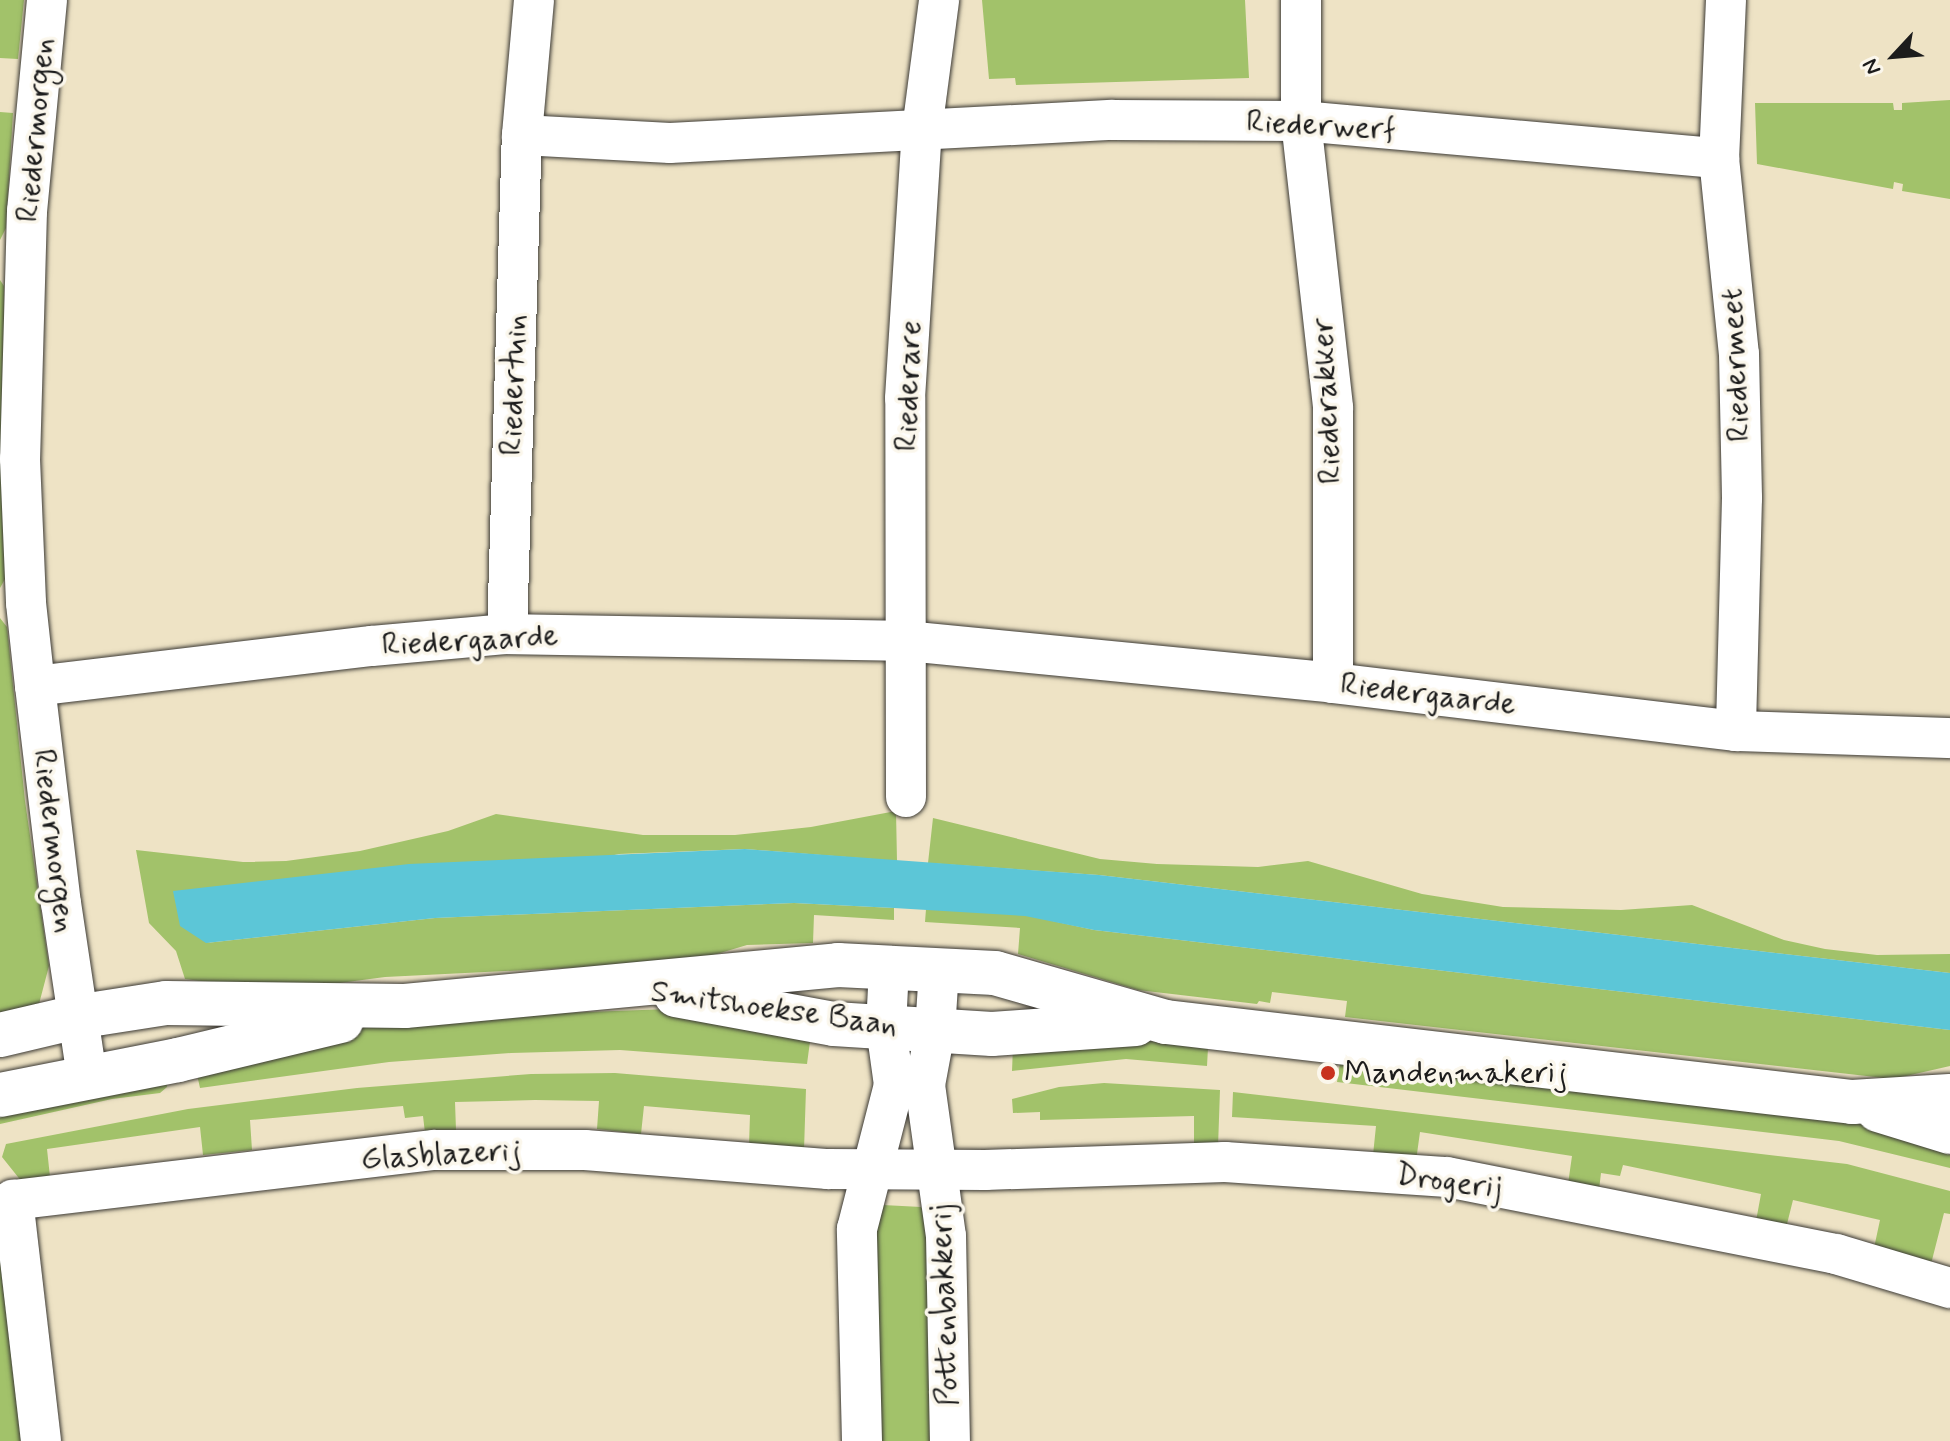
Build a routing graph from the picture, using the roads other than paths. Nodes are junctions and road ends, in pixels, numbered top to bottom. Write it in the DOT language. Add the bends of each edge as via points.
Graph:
graph roads {
  1 [pos="47,0"];
  2 [pos="534,0"];
  3 [pos="939,0"];
  4 [pos="1301,0"];
  5 [pos="1726,0"];
  6 [pos="1301,121"];
  7 [pos="922,130"];
  8 [pos="522,135"];
  9 [pos="1719,158"];
  10 [pos="13,259"];
  11 [pos="13,604"];
  12 [pos="507,634"];
  13 [pos="907,641"];
  14 [pos="1333,683"];
  15 [pos="35,686"];
  16 [pos="1736,731"];
  17 [pos="1950,738"];
  18 [pos="906,797"];
  19 [pos="889,968"];
  20 [pos="939,970"];
  21 [pos="622,986"];
  22 [pos="405,1006"];
  23 [pos="76,1017"];
  24 [pos="1166,1022"];
  25 [pos="886,1027"];
  26 [pos="935,1031"];
  27 [pos="0,1035"];
  28 [pos="87,1078"];
  29 [pos="0,1095"];
  30 [pos="1950,1096"];
  31 [pos="1852,1102"];
  32 [pos="1950,1132"];
  33 [pos="870,1169"];
  34 [pos="937,1170"];
  35 [pos="1950,1288"];
  36 [pos="41,1441"];
  37 [pos="862,1441"];
  38 [pos="950,1441"];
  1 -- 10 [label="street, Riedermorgen" via="27,211"];
  2 -- 8 [label="street, Riedertuin"];
  3 -- 7 [label="street, Riederare"];
  4 -- 6 [label="street, Riederakker"];
  5 -- 9 [label="street, Riedermeet"];
  6 -- 7 [label="street, Riederwerf" via="1112,120"];
  6 -- 9 [label="street, Riederwerf"];
  6 -- 14 [label="street, Riederakker" via="1333,408"];
  7 -- 8 [label="street" via="670,143"];
  7 -- 13 [label="street, Riederare" via="905,398"];
  8 -- 12 [label="street, Riedertuin"];
  9 -- 16 [label="street, Riedermeet" via="1739,354 1742,498"];
  10 -- 11 [label="street, Riedermorgen" via="20,459"];
  11 -- 15 [label="street, Riedermorgen"];
  12 -- 13 [label="street, Riedergaarde"];
  12 -- 15 [label="street, Riedergaarde"];
  13 -- 14 [label="street, Riedergaarde"];
  13 -- 18 [label="street"];
  14 -- 16 [label="street, Riedergaarde"];
  15 -- 23 [label="street, Riedermorgen"];
  16 -- 17 [label="street, Riedergaarde"];
  19 -- 20 [label="street, Smitshoekse Baan"];
  19 -- 21 [label="street, Smitshoekse Baan" via="838,965"];
  19 -- 25 [label="street"];
  20 -- 24 [label="street, Smitshoekse Baan" via="995,973"];
  20 -- 26 [label="street, Pottenbakkerij"];
  21 -- 22 [label="street, Smitshoekse Baan"];
  21 -- 25 [label="street, Smitshoekse Baan" via="824,1022"];
  22 -- 23 [label="street, Smitshoekse Baan" via="166,1003"];
  22 -- 28 [label="street, Smitshoekse Baan"];
  23 -- 27 [label="street, Smitshoekse Baan"];
  23 -- 28 [label="street, Riedermorgen"];
  24 -- 26 [label="street, Smitshoekse Baan" via="992,1034"];
  24 -- 31 [label="street, Smitshoekse Baan"];
  25 -- 26 [label="street, Smitshoekse Baan"];
  25 -- 33 [label="street" via="894,1085"];
  26 -- 34 [label="street, Pottenbakkerij" via="925,1085"];
  28 -- 29 [label="street, Smitshoekse Baan"];
  30 -- 31 [label="street, Smitshoekse Baan"];
  31 -- 32 [label="street, Smitshoekse Baan"];
  33 -- 34 [label="street, Pottenbakkerij"];
  33 -- 36 [label="street, Glasblazerij" via="585,1150 434,1150 13,1200"];
  33 -- 37 [label="street" via="857,1229"];
  34 -- 35 [label="street, Drogerij" via="1225,1162 1447,1177 1836,1254"];
  34 -- 38 [label="street, Pottenbakkerij" via="946,1236"];
}
